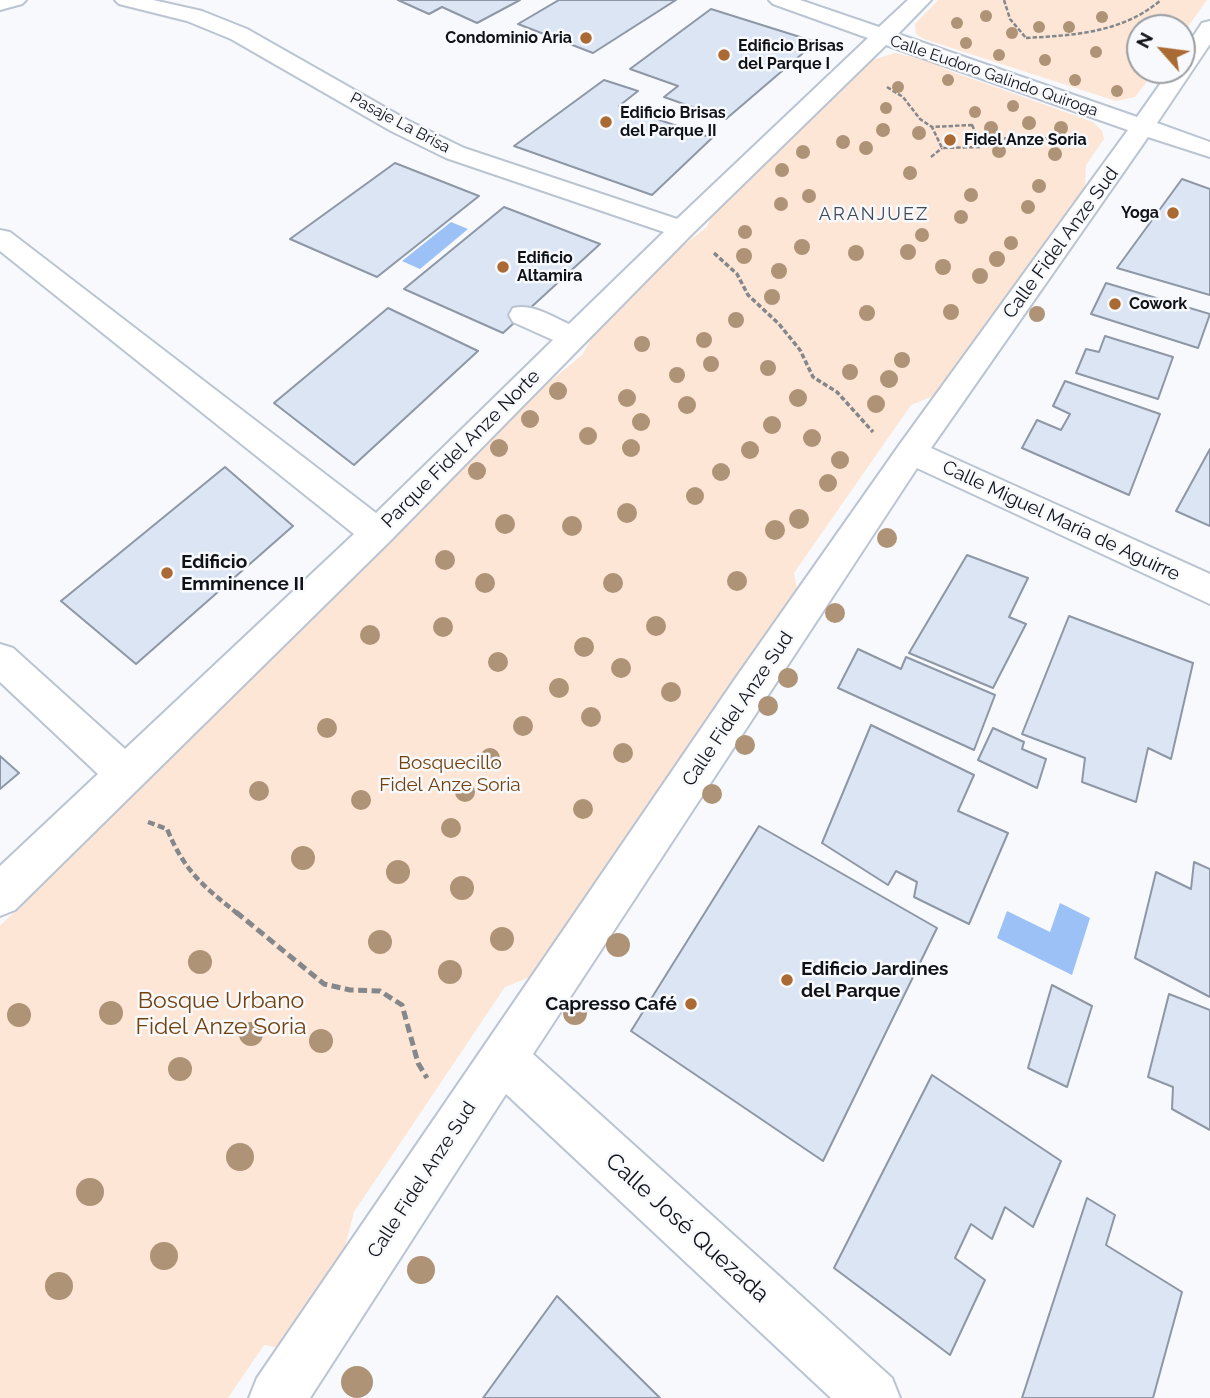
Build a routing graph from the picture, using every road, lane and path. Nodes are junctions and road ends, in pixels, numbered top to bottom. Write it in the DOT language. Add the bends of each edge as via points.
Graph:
graph roads {
  1 [pos="15,0"];
  2 [pos="126,0"];
  3 [pos="780,0"];
  4 [pos="920,0"];
  5 [pos="1004,0"];
  6 [pos="1161,0"];
  7 [pos="0,4"];
  8 [pos="1210,28"];
  9 [pos="881,37"];
  10 [pos="881,83"];
  11 [pos="932,127"];
  12 [pos="1144,128"];
  13 [pos="978,139"];
  14 [pos="1071,141"];
  15 [pos="942,148"];
  16 [pos="1210,150"];
  17 [pos="931,158"];
  18 [pos="682,229"];
  19 [pos="0,238"];
  20 [pos="713,253"];
  21 [pos="523,315"];
  22 [pos="573,337"];
  23 [pos="895,444"];
  24 [pos="377,533"];
  25 [pos="1210,590"];
  26 [pos="0,659"];
  27 [pos="125,774"];
  28 [pos="145,821"];
  29 [pos="0,895"];
  30 [pos="502,1058"];
  31 [pos="427,1079"];
  32 [pos="277,1398"];
  33 [pos="872,1398"];
  1 -- 7 [label="street"];
  2 -- 18 [label="street, Pasaje La Brisa" via="194,16 239,34 456,153"];
  3 -- 9 [label="street, Calle Eudoro Galindo Quiroga"];
  4 -- 9 [label="street, Parque Fidel Anze Norte"];
  5 -- 6 [label="path" via="1010,19 1026,38 1114,26 1148,12"];
  8 -- 12 [label="street, Calle Fidel Anze Sud"];
  9 -- 12 [label="street, Calle Eudoro Galindo Quiroga"];
  9 -- 18 [label="street, Parque Fidel Anze Norte"];
  10 -- 11 [label="path" via="906,98 912,114"];
  11 -- 13 [label="path" via="972,125"];
  11 -- 15 [label="path"];
  12 -- 16 [label="street, Calle Eudoro Galindo Quiroga"];
  12 -- 23 [label="street, Calle Fidel Anze Sud"];
  13 -- 14 [label="path"];
  13 -- 15 [label="path" via="982,147"];
  15 -- 17 [label="path"];
  18 -- 22 [label="street, Parque Fidel Anze Norte"];
  19 -- 24 [label="street"];
  20 -- 23 [label="path" via="737,274 748,295 800,350 813,377 837,392"];
  21 -- 22 [label="street"];
  22 -- 24 [label="street, Parque Fidel Anze Norte"];
  23 -- 25 [label="street, Calle Miguel María de Aguirre"];
  23 -- 30 [label="street, Calle Fidel Anze Sud"];
  24 -- 27 [label="street, Parque Fidel Anze Norte"];
  26 -- 27 [label="street"];
  27 -- 29 [label="street, Parque Fidel Anze Norte"];
  28 -- 31 [label="path" via="167,829 197,881 324,984 380,991 402,1005"];
  30 -- 32 [label="street, Calle Fidel Anze Sud"];
  30 -- 33 [label="street, Calle José Quezada"];
}
